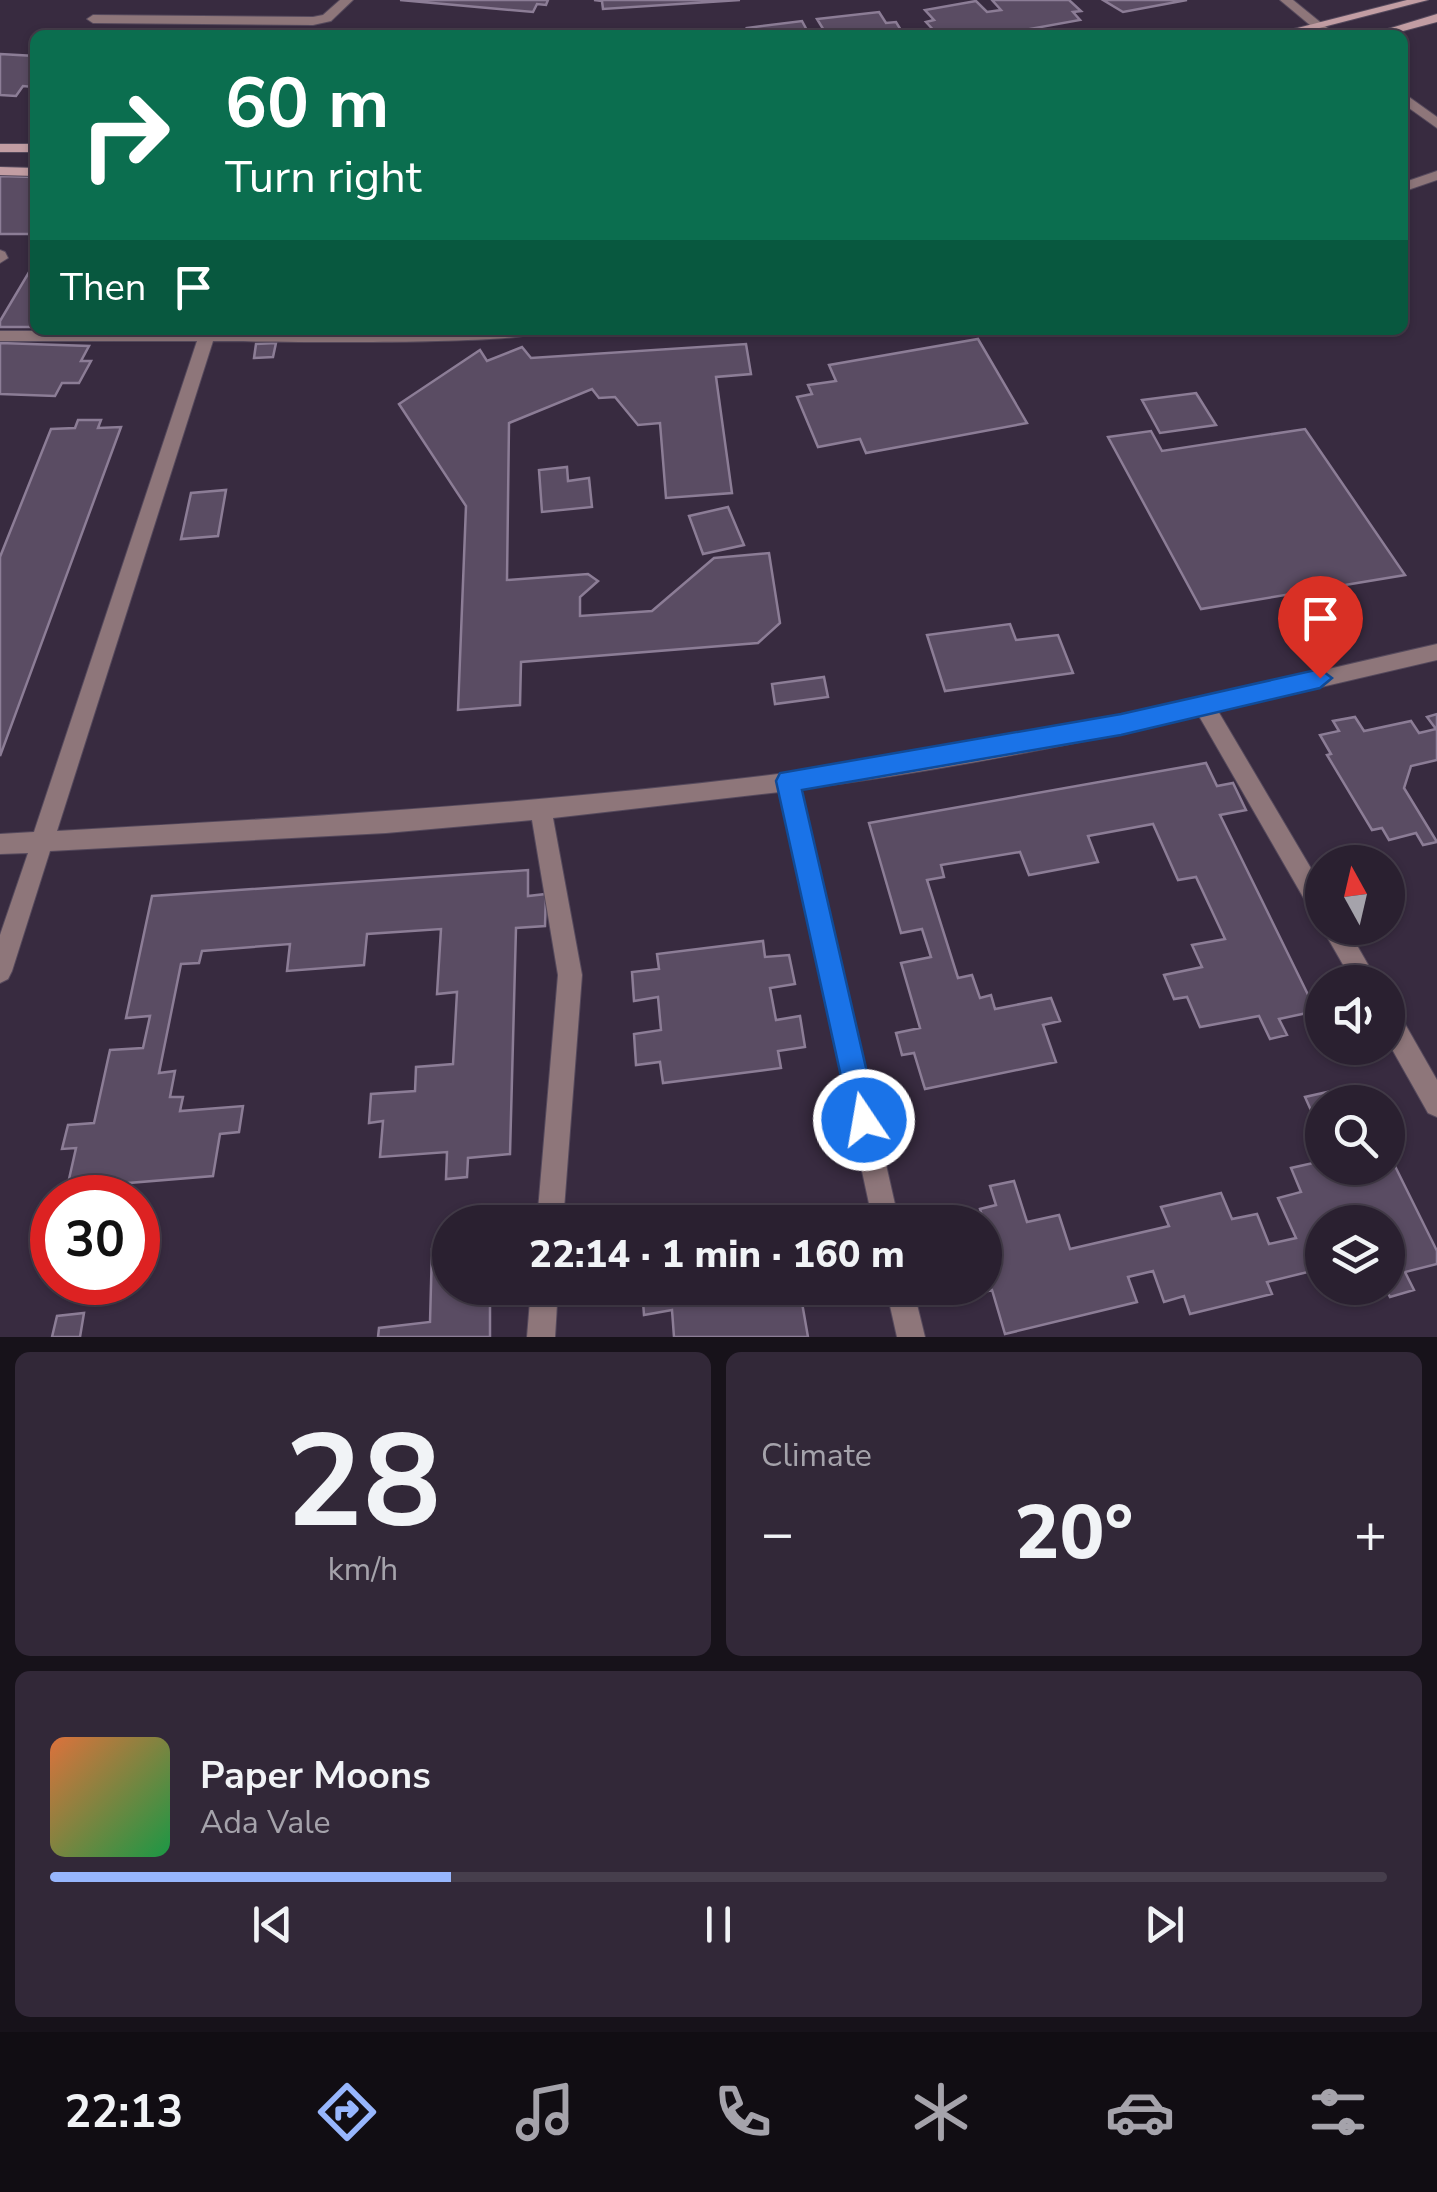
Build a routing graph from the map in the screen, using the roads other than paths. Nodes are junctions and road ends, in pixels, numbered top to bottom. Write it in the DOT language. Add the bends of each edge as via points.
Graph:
graph roads {
  1 [pos="347,0"];
  2 [pos="1286,0"];
  3 [pos="1422,0"];
  4 [pos="1437,18"];
  5 [pos="93,19"];
  6 [pos="1319,25"];
  7 [pos="1298,30"];
  8 [pos="1324,30"];
  9 [pos="1393,30"];
  10 [pos="1408,101"];
  11 [pos="1437,124"];
  12 [pos="0,148"];
  13 [pos="30,148"];
  14 [pos="0,171"];
  15 [pos="30,172"];
  16 [pos="1437,175"];
  17 [pos="1408,186"];
  18 [pos="39,335"];
  19 [pos="207,335"];
  20 [pos="0,336"];
  21 [pos="1437,652"];
  22 [pos="1204,705"];
  23 [pos="788,781"];
  24 [pos="541,809"];
  25 [pos="40,843"];
  26 [pos="0,844"];
  27 [pos="1305,879"];
  28 [pos="0,971"];
  29 [pos="1405,1049"];
  30 [pos="1437,1104"];
  31 [pos="551,1205"];
  32 [pos="882,1205"];
  33 [pos="544,1305"];
  34 [pos="904,1305"];
  35 [pos="541,1337"];
  36 [pos="911,1337"];
  1 -- 5 [label="street" via="313,21"];
  2 -- 6 [label="street"];
  3 -- 6 [label="main road"];
  4 -- 9 [label="main road"];
  6 -- 7 [label="main road"];
  6 -- 8 [label="street"];
  10 -- 11 [label="street"];
  12 -- 13 [label="main road"];
  14 -- 15 [label="main road"];
  16 -- 17 [label="street"];
  18 -- 20 [label="street"];
  19 -- 25 [label="street"];
  21 -- 22 [label="street"];
  22 -- 23 [label="street" via="916,763"];
  22 -- 27 [label="street"];
  23 -- 24 [label="street"];
  23 -- 32 [label="street"];
  24 -- 25 [label="street"];
  24 -- 31 [label="street" via="570,976"];
  25 -- 26 [label="street"];
  25 -- 28 [label="street"];
  29 -- 30 [label="street"];
  33 -- 35 [label="street"];
  34 -- 36 [label="street"];
}
